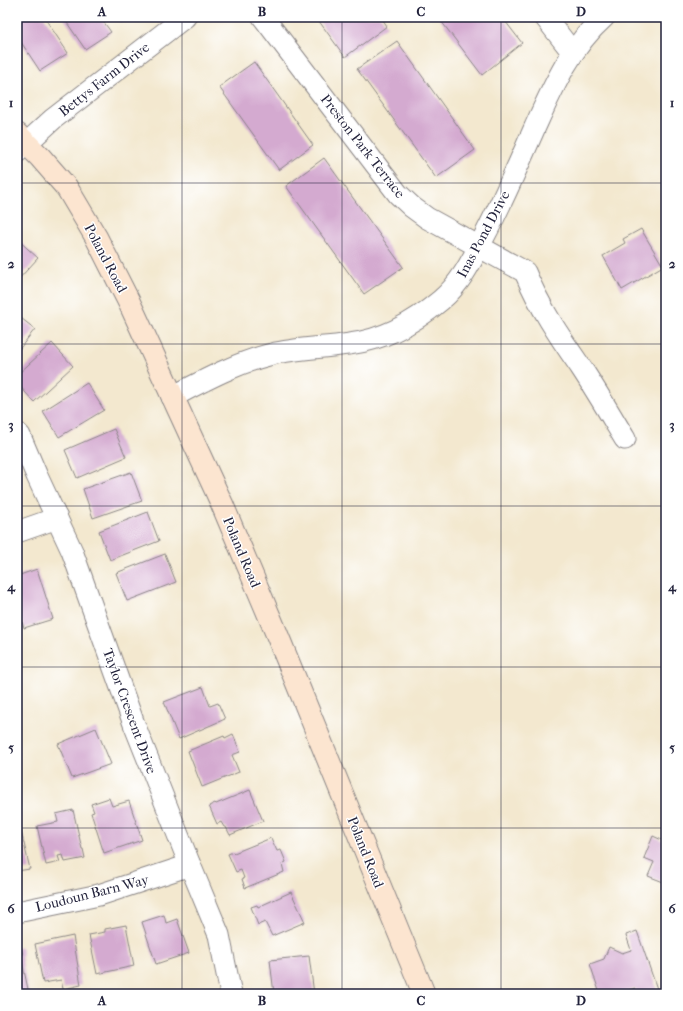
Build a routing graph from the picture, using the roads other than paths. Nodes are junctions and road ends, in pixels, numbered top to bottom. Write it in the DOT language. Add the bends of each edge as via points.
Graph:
graph roads {
  1 [pos="185,17"];
  2 [pos="263,17"];
  3 [pos="545,17"];
  4 [pos="604,17"];
  5 [pos="573,53"];
  6 [pos="20,143"];
  7 [pos="479,246"];
  8 [pos="172,397"];
  9 [pos="17,433"];
  10 [pos="625,439"];
  11 [pos="57,518"];
  12 [pos="17,532"];
  13 [pos="190,865"];
  14 [pos="17,912"];
  15 [pos="231,994"];
  16 [pos="424,994"];
  1 -- 6 [label="street, Bettys Farm Drive"];
  2 -- 7 [label="street, Preston Park Terrace" via="398,194 427,218"];
  3 -- 5 [label="street"];
  4 -- 5 [label="street, Inas Pond Drive" via="586,34"];
  5 -- 7 [label="street, Inas Pond Drive" via="555,84"];
  6 -- 8 [label="street, Poland Road" via="40,157 67,188 96,237 129,302"];
  7 -- 8 [label="street, Inas Pond Drive" via="456,286 416,318 392,332 351,344 299,349 258,358 219,373"];
  7 -- 10 [label="street, Preston Park Terrace" via="524,272 551,324"];
  8 -- 16 [label="street, Poland Road" via="222,504"];
  9 -- 11 [label="street, Taylor Crescent Drive"];
  11 -- 12 [label="street"];
  11 -- 13 [label="street, Taylor Crescent Drive" via="72,551 134,724"];
  13 -- 14 [label="street, Loudoun Barn Way" via="99,895"];
  13 -- 15 [label="street, Taylor Crescent Drive" via="219,935"];
}
